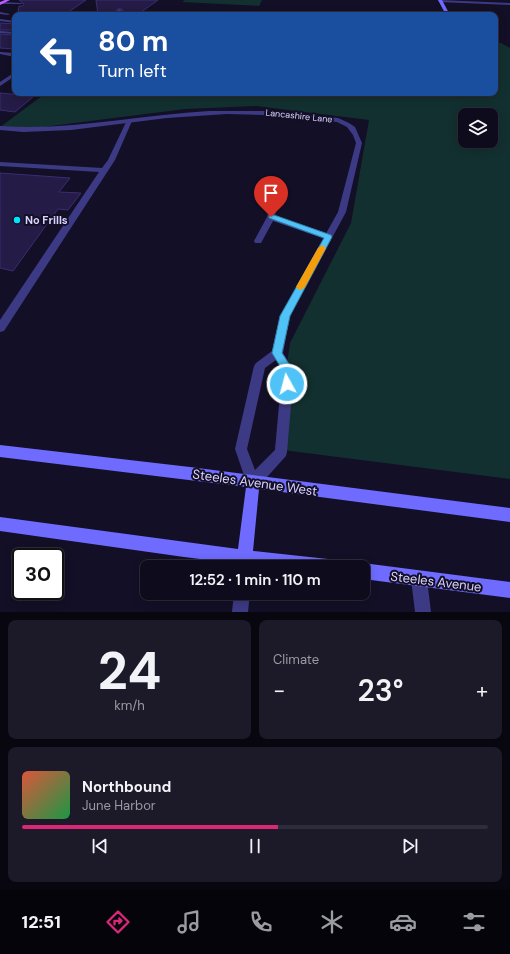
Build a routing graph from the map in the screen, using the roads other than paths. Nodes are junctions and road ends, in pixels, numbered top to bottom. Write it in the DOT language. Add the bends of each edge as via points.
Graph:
graph roads {
  1 [pos="8,0"];
  2 [pos="440,1"];
  3 [pos="1,4"];
  4 [pos="21,4"];
  5 [pos="510,4"];
  6 [pos="120,10"];
  7 [pos="118,12"];
  8 [pos="446,12"];
  9 [pos="0,13"];
  10 [pos="8,14"];
  11 [pos="0,20"];
  12 [pos="12,22"];
  13 [pos="0,32"];
  14 [pos="12,33"];
  15 [pos="0,53"];
  16 [pos="12,55"];
  17 [pos="12,76"];
  18 [pos="0,84"];
  19 [pos="129,121"];
  20 [pos="0,128"];
  21 [pos="0,164"];
  22 [pos="104,170"];
  23 [pos="276,193"];
  24 [pos="271,217"];
  25 [pos="328,237"];
  26 [pos="258,241"];
  27 [pos="0,328"];
  28 [pos="277,353"];
  29 [pos="0,451"];
  30 [pos="253,482"];
  31 [pos="510,515"];
  32 [pos="0,524"];
  33 [pos="232,560"];
  34 [pos="245,560"];
  35 [pos="370,573"];
  36 [pos="419,579"];
  37 [pos="510,590"];
  38 [pos="241,600"];
  39 [pos="240,612"];
  40 [pos="423,612"];
  1 -- 3 [label="main road"];
  2 -- 5 [label="street"];
  2 -- 8 [label="main road"];
  3 -- 4 [label="street"];
  6 -- 7 [label="street"];
  9 -- 10 [label="street"];
  11 -- 12 [label="street"];
  13 -- 14 [label="street"];
  15 -- 16 [label="street"];
  17 -- 18 [label="street"];
  19 -- 20 [label="street, Lancashire Lane" via="53,128"];
  19 -- 22 [label="street"];
  19 -- 25 [label="street, Lancashire Lane" via="190,114 259,112 338,120 349,124 356,132 359,143 342,212"];
  21 -- 22 [label="street"];
  22 -- 27 [label="street"];
  23 -- 24 [label="street"];
  24 -- 25 [label="street"];
  24 -- 26 [label="street"];
  25 -- 28 [label="street, Lancashire Lane" via="285,316"];
  28 -- 30 [label="street" via="260,366 241,449"];
  28 -- 30 [label="street" via="288,371 281,452"];
  29 -- 30 [label="main road, Steeles Avenue West"];
  30 -- 31 [label="main road, Steeles Avenue West"];
  30 -- 34 [label="main road"];
  32 -- 33 [label="main road"];
  35 -- 36 [label="main road, Steeles Avenue"];
  36 -- 37 [label="main road, Steeles Avenue"];
  36 -- 40 [label="street"];
  38 -- 39 [label="street"];
}
